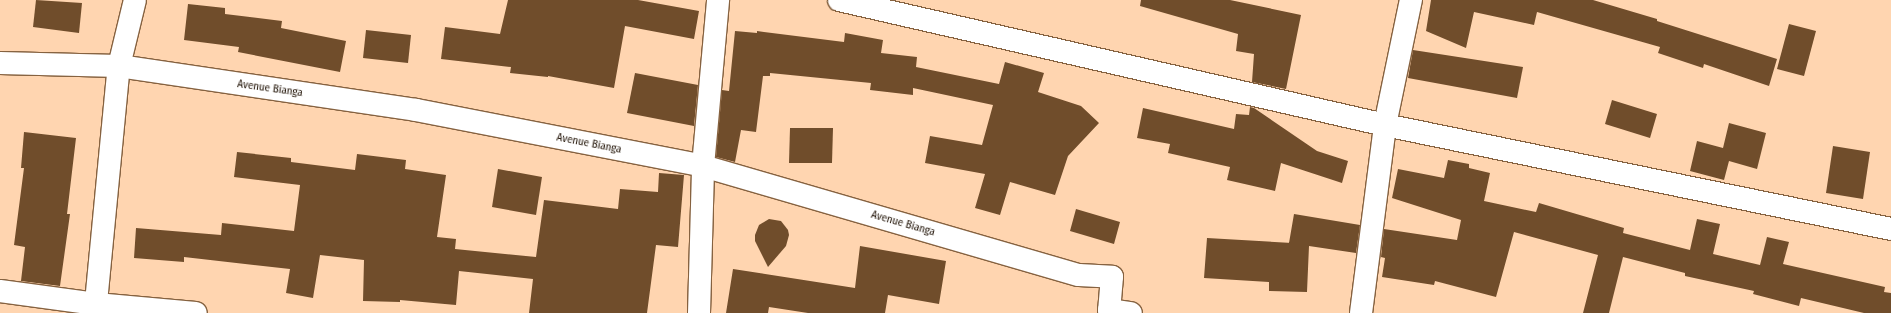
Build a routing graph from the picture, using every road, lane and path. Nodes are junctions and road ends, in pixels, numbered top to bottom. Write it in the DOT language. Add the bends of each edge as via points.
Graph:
graph roads {
  1 [pos="135,0"];
  2 [pos="718,0"];
  3 [pos="839,0"];
  4 [pos="1411,0"];
  5 [pos="0,63"];
  6 [pos="119,66"];
  7 [pos="1385,125"];
  8 [pos="703,166"];
  9 [pos="1891,229"];
  10 [pos="0,291"];
  11 [pos="95,308"];
  12 [pos="196,313"];
  13 [pos="699,313"];
  14 [pos="1131,313"];
  15 [pos="1361,313"];
  1 -- 6 [label="street"];
  2 -- 8 [label="street"];
  3 -- 7 [label="street"];
  4 -- 7 [label="street"];
  5 -- 6 [label="street, Avenue Bianga"];
  6 -- 8 [label="street, Avenue Bianga" via="416,110"];
  6 -- 11 [label="street"];
  7 -- 9 [label="street"];
  7 -- 15 [label="street"];
  8 -- 13 [label="street"];
  8 -- 14 [label="street, Avenue Bianga" via="1079,274 1112,277 1109,310"];
  10 -- 11 [label="street"];
  11 -- 12 [label="street"];
}
